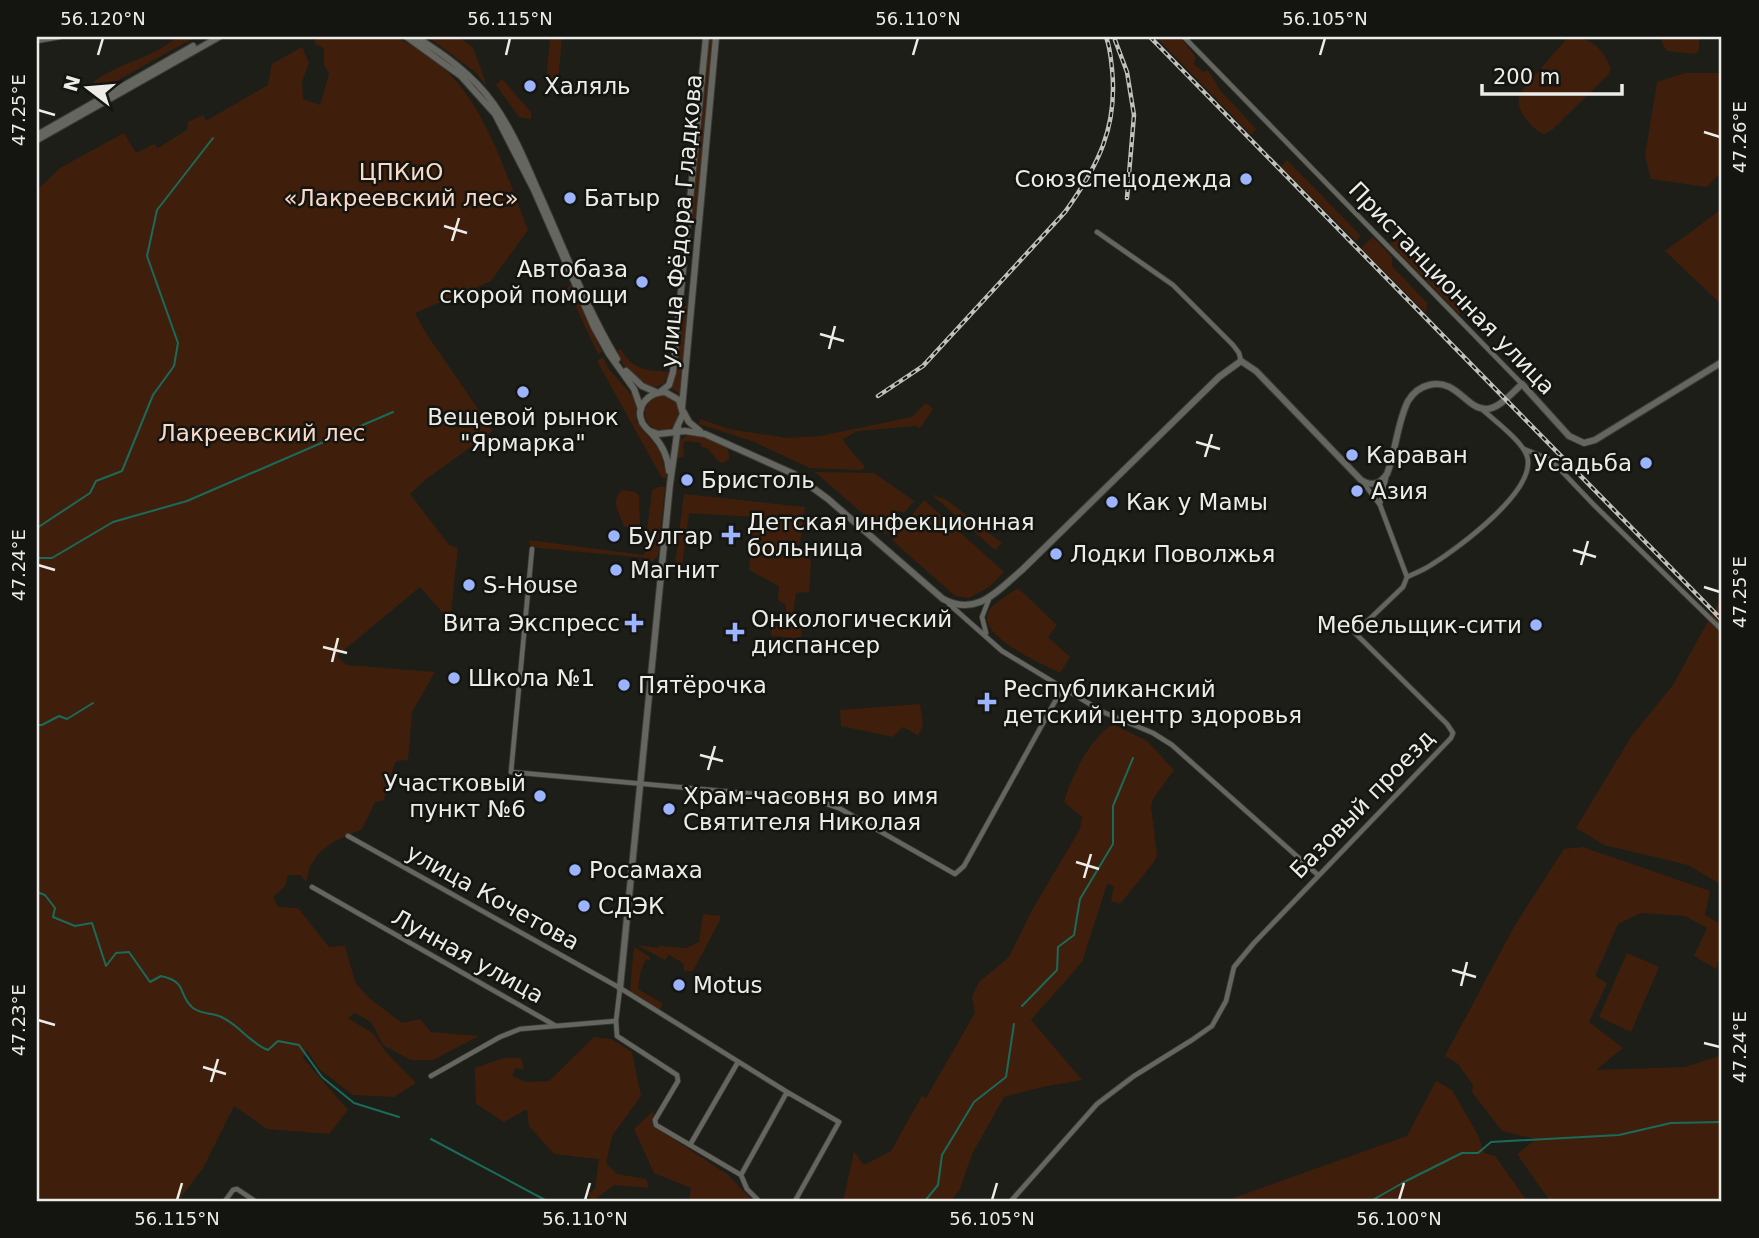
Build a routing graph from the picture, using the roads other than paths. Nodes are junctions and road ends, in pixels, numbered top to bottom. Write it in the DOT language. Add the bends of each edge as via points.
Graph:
graph roads {
  1 [pos="60,37"];
  2 [pos="210,37"];
  3 [pos="219,37"];
  4 [pos="407,37"];
  5 [pos="416,37"];
  6 [pos="705,37"];
  7 [pos="716,37"];
  8 [pos="1184,37"];
  9 [pos="37,41"];
  10 [pos="37,135"];
  11 [pos="37,140"];
  12 [pos="546,213"];
  13 [pos="687,225"];
  14 [pos="699,226"];
  15 [pos="1097,232"];
  16 [pos="680,301"];
  17 [pos="692,302"];
  18 [pos="1241,361"];
  19 [pos="1722,362"];
  20 [pos="1522,384"];
  21 [pos="659,392"];
  22 [pos="641,409"];
  23 [pos="682,409"];
  24 [pos="1490,411"];
  25 [pos="676,430"];
  26 [pos="650,431"];
  27 [pos="705,434"];
  28 [pos="1524,449"];
  29 [pos="1387,474"];
  30 [pos="1361,480"];
  31 [pos="670,484"];
  32 [pos="1380,505"];
  33 [pos="532,549"];
  34 [pos="1407,576"];
  35 [pos="992,595"];
  36 [pos="943,598"];
  37 [pos="1722,630"];
  38 [pos="988,637"];
  39 [pos="1063,687"];
  40 [pos="640,785"];
  41 [pos="348,836"];
  42 [pos="1318,875"];
  43 [pos="312,887"];
  44 [pos="620,988"];
  45 [pos="616,1021"];
  46 [pos="556,1026"];
  47 [pos="738,1062"];
  48 [pos="430,1076"];
  49 [pos="787,1093"];
  50 [pos="690,1145"];
  51 [pos="740,1175"];
  52 [pos="225,1201"];
  53 [pos="255,1201"];
  54 [pos="760,1201"];
  55 [pos="795,1201"];
  56 [pos="1012,1201"];
  1 -- 9 [label="street"];
  2 -- 10 [label="main road"];
  3 -- 11 [label="main road"];
  4 -- 12 [label="main road" via="454,69 486,101"];
  5 -- 12 [label="main road" via="463,70 493,102 517,143"];
  6 -- 13 [label="main road, улица Фёдора Гладкова"];
  7 -- 14 [label="main road, улица Фёдора Гладкова"];
  8 -- 20 [label="street, Пристанционная улица"];
  12 -- 21 [label="main road" via="619,362 636,382"];
  12 -- 22 [label="main road" via="594,327 634,389"];
  13 -- 14 [label="main road"];
  13 -- 16 [label="main road, улица Фёдора Гладкова"];
  14 -- 17 [label="main road, улица Фёдора Гладкова"];
  15 -- 18 [label="street" via="1184,294 1233,345"];
  16 -- 17 [label="main road"];
  16 -- 21 [label="main road, улица Фёдора Гладкова" via="673,372 668,386"];
  17 -- 23 [label="main road, улица Фёдора Гладкова"];
  18 -- 30 [label="main road"];
  18 -- 35 [label="main road"];
  19 -- 20 [label="main road, Пристанционная улица" via="1589,443 1569,436"];
  20 -- 24 [label="main road"];
  21 -- 22 [label="main road" via="646,399"];
  21 -- 23 [label="main road" via="673,395"];
  22 -- 26 [label="main road" via="642,422"];
  23 -- 25 [label="main road"];
  23 -- 27 [label="main road" via="689,422"];
  24 -- 28 [label="street"];
  24 -- 29 [label="main road" via="1450,386 1420,388 1407,403"];
  25 -- 26 [label="main road"];
  25 -- 27 [label="main road"];
  25 -- 31 [label="main road"];
  26 -- 31 [label="main road" via="668,460"];
  27 -- 36 [label="main road" via="802,478"];
  28 -- 34 [label="street" via="1528,468 1512,499 1430,566"];
  28 -- 37 [label="street" via="1551,460"];
  29 -- 30 [label="main road" via="1376,484"];
  29 -- 32 [label="street"];
  30 -- 32 [label="street"];
  31 -- 40 [label="main road"];
  32 -- 34 [label="street"];
  33 -- 40 [label="street" via="511,772"];
  34 -- 42 [label="street, Базовый проезд" via="1403,587 1355,633 1453,733"];
  35 -- 36 [label="main road" via="967,607"];
  35 -- 38 [label="street" via="982,617"];
  36 -- 38 [label="street"];
  38 -- 39 [label="street" via="1002,651"];
  39 -- 40 [label="street" via="956,874 827,803"];
  39 -- 42 [label="street" via="1172,745"];
  40 -- 44 [label="main road"];
  41 -- 44 [label="street, улица Кочетова"];
  42 -- 56 [label="street, Базовый проезд" via="1234,967 1226,1001 1212,1026 1097,1104"];
  43 -- 46 [label="street, Лунная улица"];
  44 -- 45 [label="street"];
  44 -- 47 [label="street, улица Кочетова"];
  45 -- 46 [label="street, Лунная улица"];
  45 -- 50 [label="street" via="621,1041 677,1075 678,1081 655,1120"];
  46 -- 48 [label="street" via="520,1029"];
  47 -- 49 [label="street, улица Кочетова"];
  47 -- 50 [label="street"];
  49 -- 51 [label="street"];
  49 -- 55 [label="street, улица Кочетова" via="839,1122"];
  50 -- 51 [label="street"];
  51 -- 54 [label="street"];
  52 -- 53 [label="street" via="237,1189"];
}
